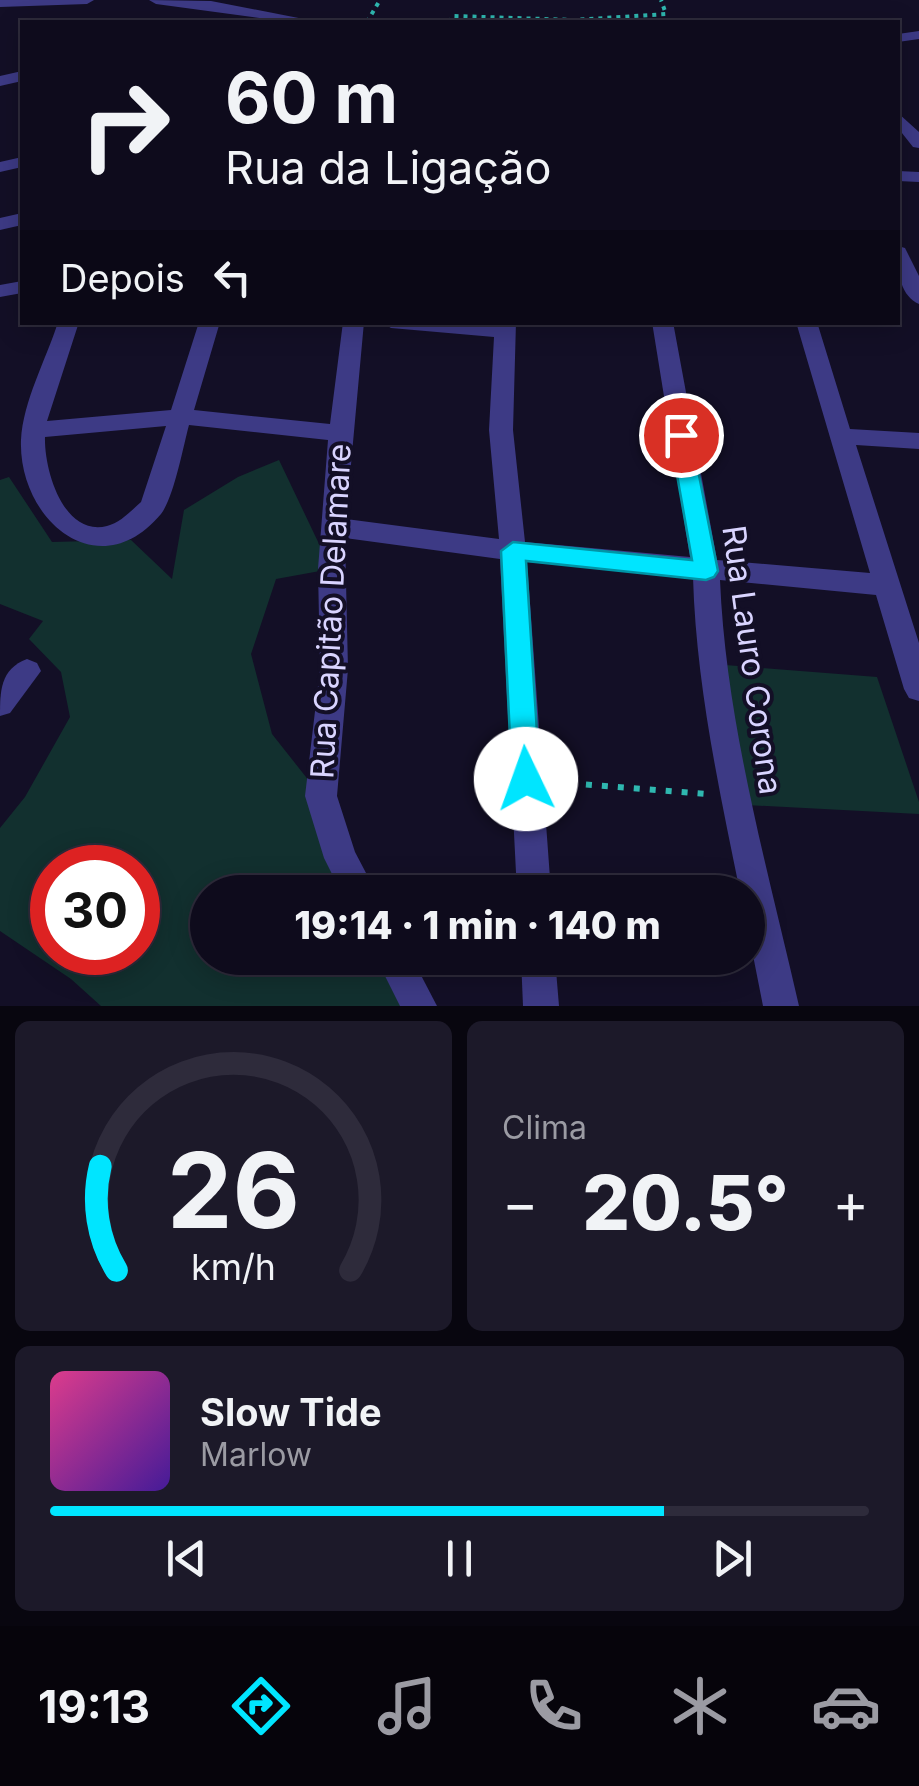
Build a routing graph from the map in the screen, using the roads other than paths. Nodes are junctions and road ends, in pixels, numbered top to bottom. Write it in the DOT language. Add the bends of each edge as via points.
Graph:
graph roads {
  1 [pos="88,0"];
  2 [pos="156,0"];
  3 [pos="0,3"];
  4 [pos="300,20"];
  5 [pos="900,120"];
  6 [pos="919,143"];
  7 [pos="900,256"];
  8 [pos="919,298"];
  9 [pos="68,325"];
  10 [pos="209,325"];
  11 [pos="354,325"];
  12 [pos="459,325"];
  13 [pos="663,325"];
  14 [pos="807,325"];
  15 [pos="505,327"];
  16 [pos="183,417"];
  17 [pos="34,430"];
  18 [pos="340,432"];
  19 [pos="843,436"];
  20 [pos="919,441"];
  21 [pos="332,528"];
  22 [pos="513,551"];
  23 [pos="706,571"];
  24 [pos="885,585"];
  25 [pos="27,671"];
  26 [pos="919,689"];
  27 [pos="0,704"];
  28 [pos="349,875"];
  29 [pos="533,875"];
  30 [pos="402,975"];
  31 [pos="539,975"];
  32 [pos="419,1006"];
  33 [pos="541,1006"];
  34 [pos="781,1006"];
  1 -- 3 [label="street"];
  2 -- 4 [label="street"];
  5 -- 6 [label="street"];
  7 -- 8 [label="street"];
  9 -- 17 [label="street"];
  10 -- 16 [label="street"];
  11 -- 18 [label="street, Rua Capitão Delamare"];
  12 -- 15 [label="street"];
  13 -- 23 [label="street, Rua Lauro Corona"];
  14 -- 19 [label="street"];
  15 -- 22 [label="street" via="501,430"];
  16 -- 17 [label="street"];
  16 -- 17 [label="street" via="152,507 104,537 80,532 50,507 36,477"];
  16 -- 18 [label="street"];
  18 -- 21 [label="street, Rua Capitão Delamare"];
  19 -- 20 [label="street"];
  19 -- 24 [label="street"];
  21 -- 22 [label="street"];
  21 -- 28 [label="street, Rua Capitão Delamare" via="334,669 321,796"];
  22 -- 23 [label="street"];
  22 -- 29 [label="street"];
  23 -- 24 [label="street"];
  23 -- 34 [label="street, Rua Lauro Corona" via="708,626 736,797"];
  24 -- 26 [label="street"];
  25 -- 27 [label="street"];
  30 -- 32 [label="street"];
  31 -- 33 [label="street"];
}
